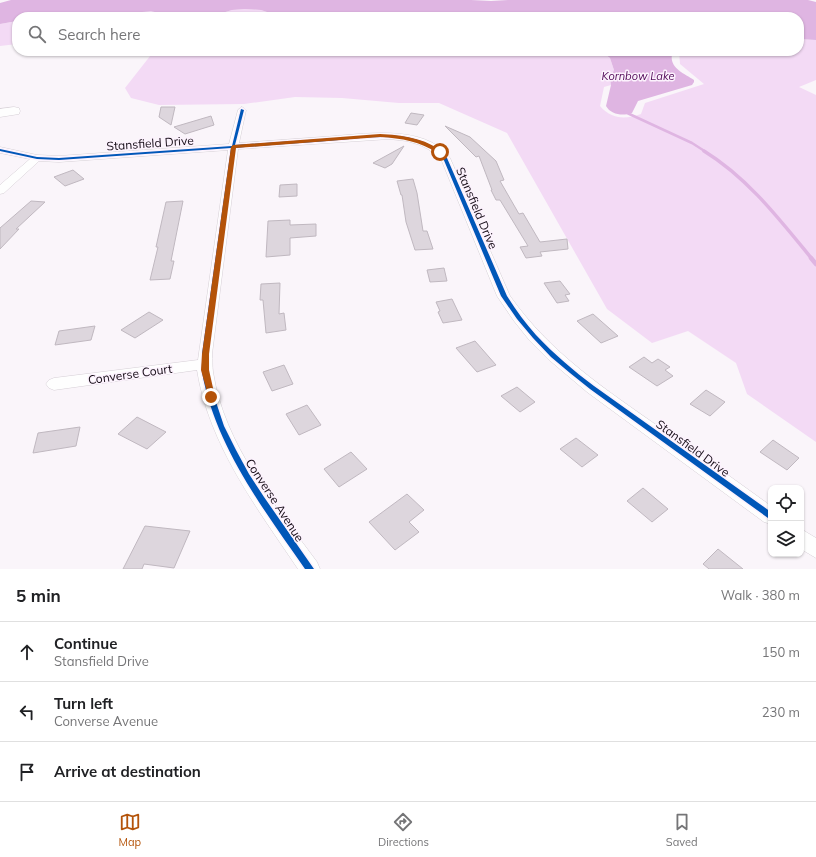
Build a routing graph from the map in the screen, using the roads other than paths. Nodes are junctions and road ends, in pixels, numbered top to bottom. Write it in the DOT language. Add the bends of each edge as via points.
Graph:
graph roads {
  1 [pos="242,110"];
  2 [pos="14,111"];
  3 [pos="0,113"];
  4 [pos="233,147"];
  5 [pos="0,150"];
  6 [pos="37,158"];
  7 [pos="0,191"];
  8 [pos="206,364"];
  9 [pos="54,384"];
  10 [pos="768,514"];
  11 [pos="804,540"];
  12 [pos="816,549"];
  13 [pos="310,569"];
  1 -- 4 [label="street, Converse Avenue"];
  2 -- 3 [label="street"];
  4 -- 6 [label="street, Stansfield Drive" via="59,159"];
  4 -- 8 [label="street, Converse Avenue" via="205,354"];
  4 -- 10 [label="street, Stansfield Drive" via="393,136 417,140 436,149 445,158 504,296 520,321 540,344 581,381"];
  5 -- 6 [label="street, Stansfield Drive"];
  6 -- 7 [label="street"];
  8 -- 9 [label="street, Converse Court"];
  8 -- 13 [label="street, Converse Avenue" via="211,397 239,464 258,496"];
  11 -- 12 [label="street"];
}
